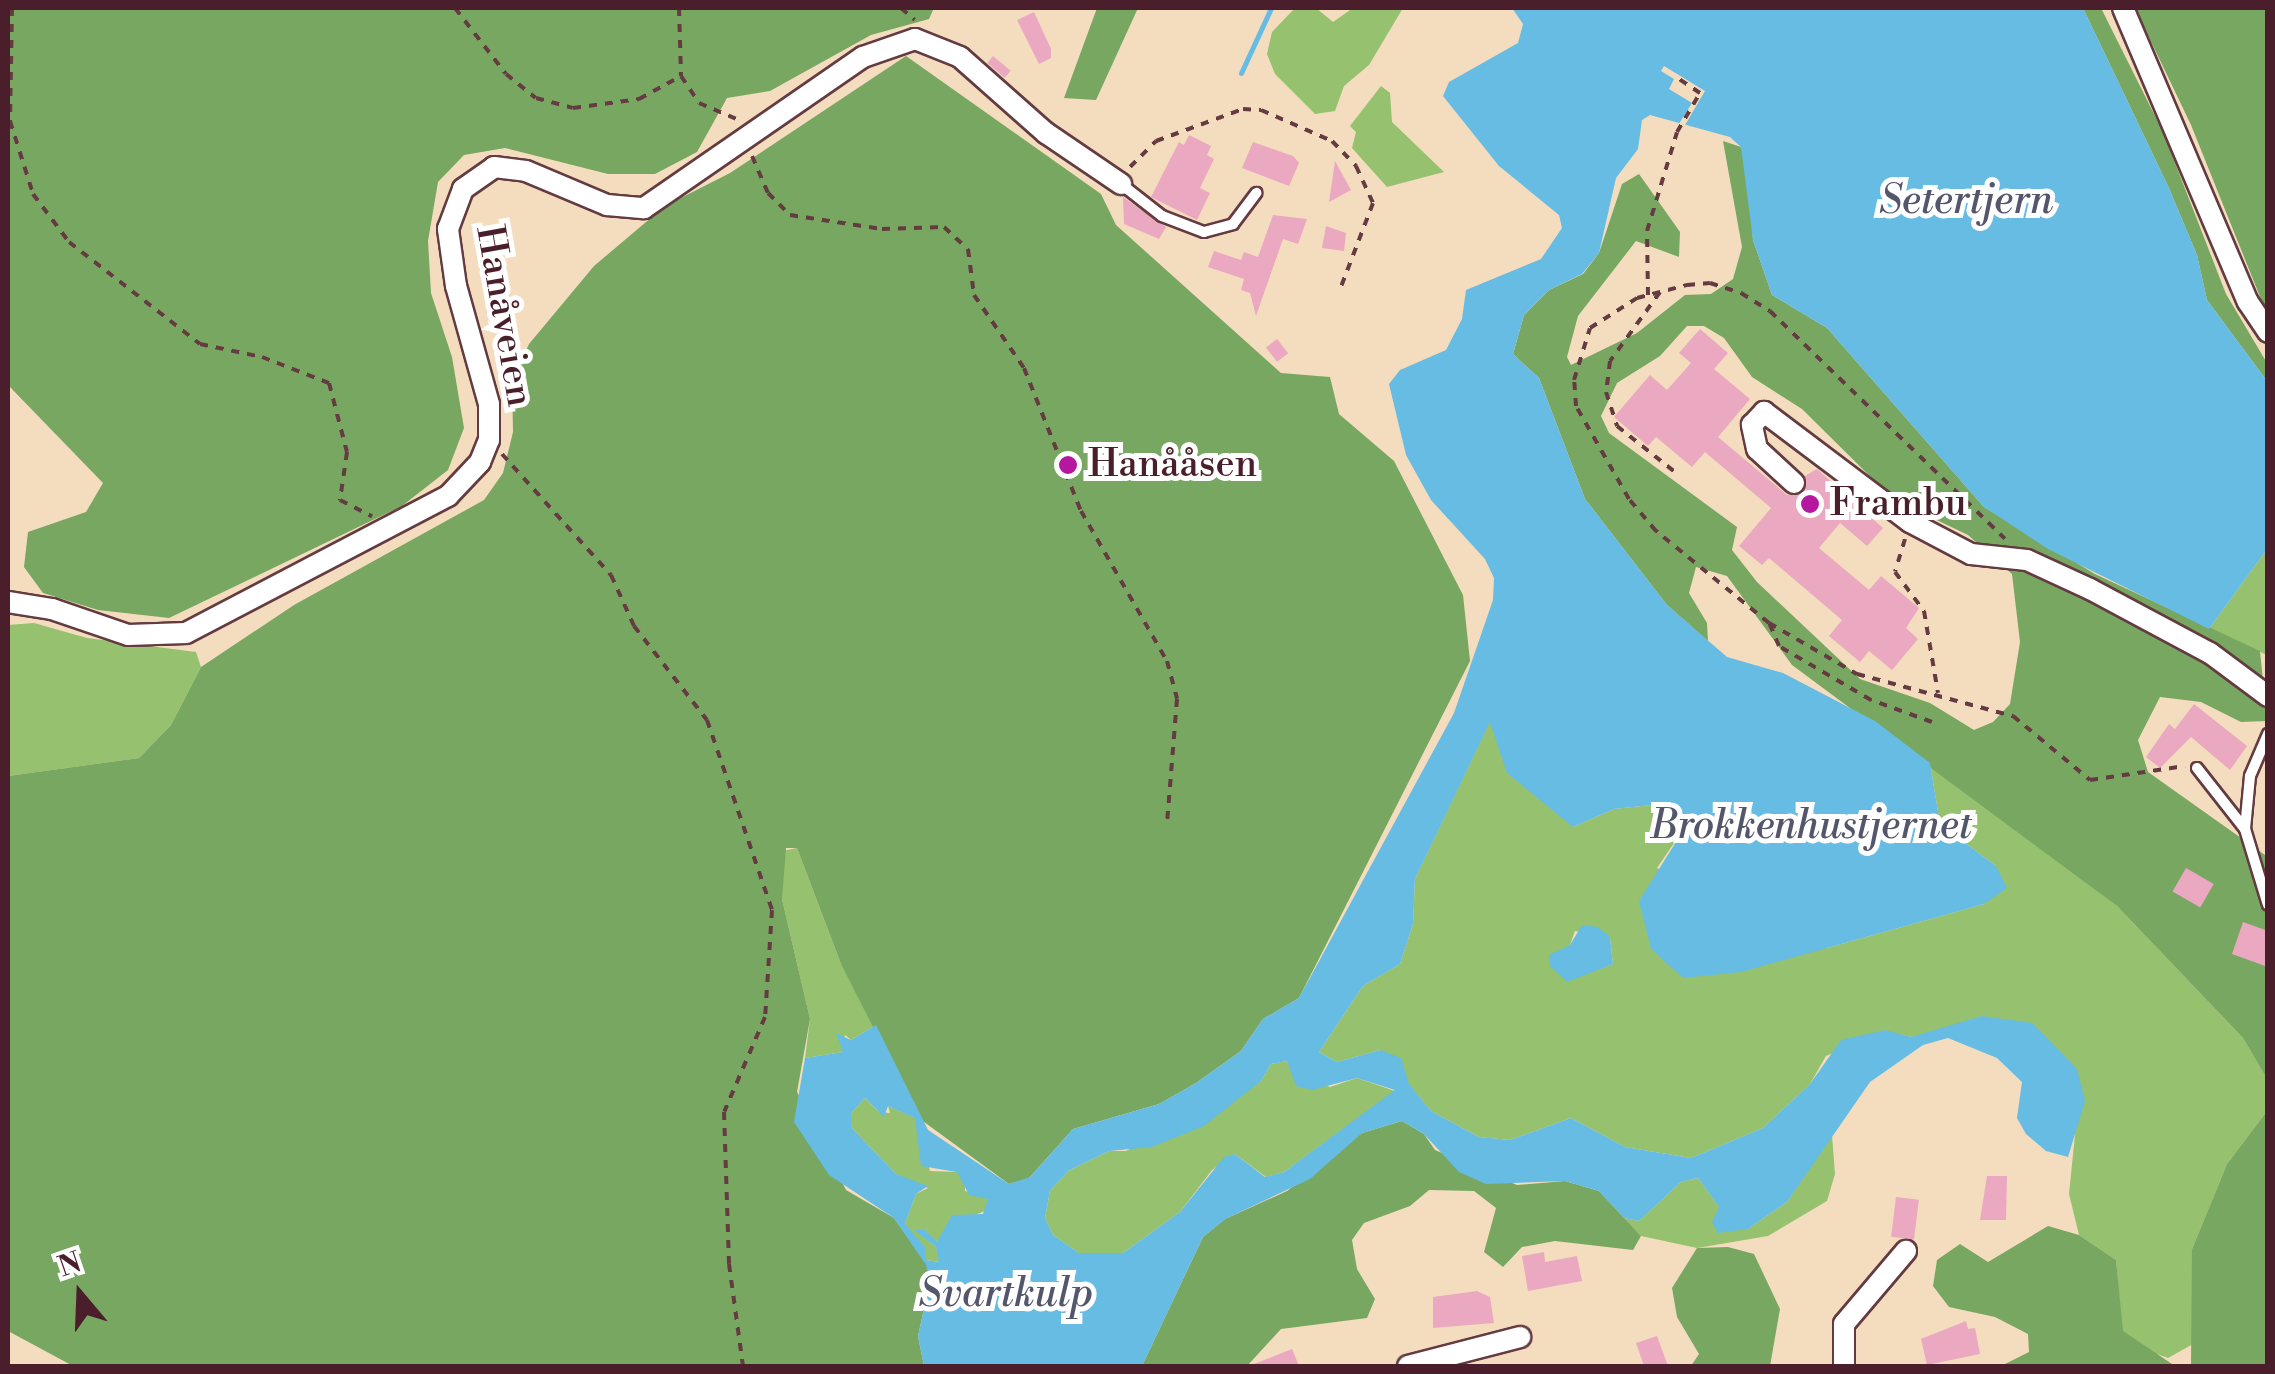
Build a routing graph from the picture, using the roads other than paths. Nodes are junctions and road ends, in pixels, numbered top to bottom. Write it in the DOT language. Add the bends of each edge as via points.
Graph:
graph roads {
  1 [pos="2123,8"];
  2 [pos="1120,184"];
  3 [pos="1256,193"];
  4 [pos="2268,332"];
  5 [pos="1794,483"];
  6 [pos="8,602"];
  7 [pos="2268,696"];
  8 [pos="2268,734"];
  9 [pos="2197,768"];
  10 [pos="2246,829"];
  11 [pos="2268,905"];
  12 [pos="1906,1252"];
  13 [pos="1520,1337"];
  14 [pos="1408,1366"];
  15 [pos="1844,1366"];
  1 -- 4 [label="street" via="2248,302"];
  2 -- 3 [label="lane" via="1162,216 1204,232 1233,224"];
  2 -- 6 [label="street, Hanåveien" via="1046,133 960,57 915,39 863,57 644,208 607,205 526,171 494,167 462,190 448,230 489,404 488,440 466,480 394,527 186,633 128,636 52,609"];
  5 -- 7 [label="street" via="1756,449 1752,425 1764,412 1910,522 1971,554 2027,560 2090,588 2210,653"];
  8 -- 10 [label="lane" via="2250,776"];
  9 -- 10 [label="lane"];
  10 -- 11 [label="lane"];
  12 -- 15 [label="street" via="1844,1324"];
  13 -- 14 [label="street"];
}
